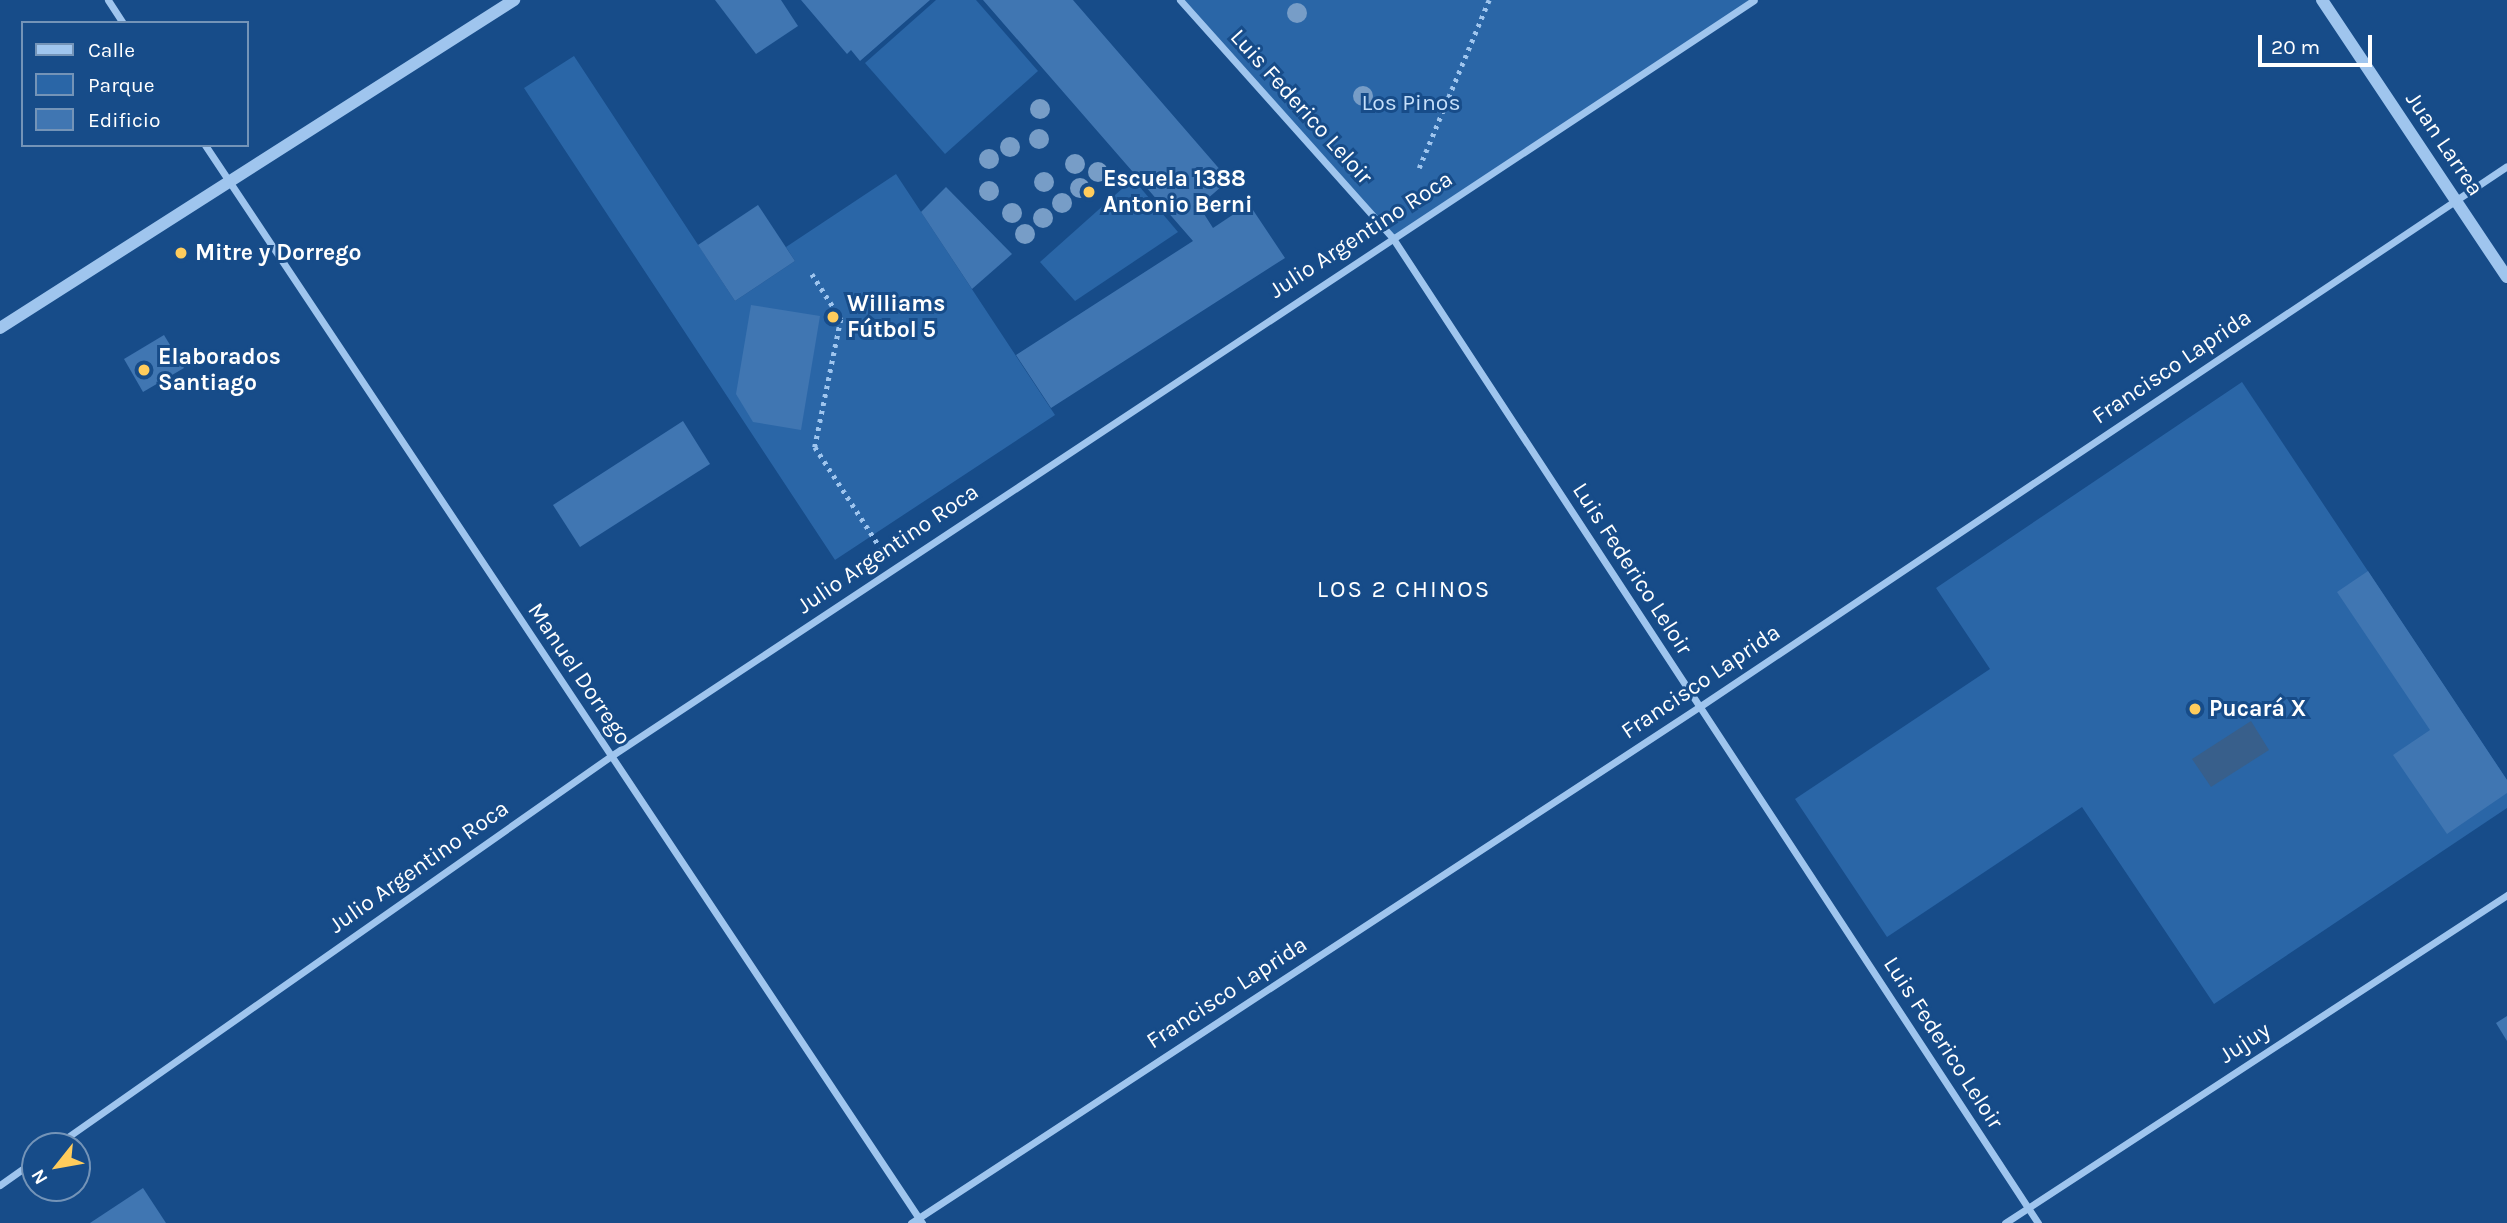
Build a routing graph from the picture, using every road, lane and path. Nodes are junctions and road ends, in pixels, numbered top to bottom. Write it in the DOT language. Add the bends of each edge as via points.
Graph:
graph roads {
  1 [pos="108,0"];
  2 [pos="514,0"];
  3 [pos="1180,0"];
  4 [pos="1489,0"];
  5 [pos="1754,0"];
  6 [pos="2322,0"];
  7 [pos="122,21"];
  8 [pos="206,147"];
  9 [pos="2507,166"];
  10 [pos="1419,169"];
  11 [pos="229,182"];
  12 [pos="2456,201"];
  13 [pos="1392,237"];
  14 [pos="812,274"];
  15 [pos="2507,277"];
  16 [pos="0,328"];
  17 [pos="894,568"];
  18 [pos="1699,707"];
  19 [pos="611,756"];
  20 [pos="2507,895"];
  21 [pos="75,1132"];
  22 [pos="21,1170"];
  23 [pos="0,1185"];
  24 [pos="2028,1208"];
  25 [pos="920,1220"];
  26 [pos="911,1223"];
  27 [pos="2005,1223"];
  28 [pos="2038,1223"];
  1 -- 7 [label="street"];
  2 -- 11 [label="street"];
  3 -- 13 [label="street, Luis Federico Leloir"];
  4 -- 10 [label="path"];
  5 -- 13 [label="street, Julio Argentino Roca"];
  6 -- 12 [label="street, Juan Larrea"];
  8 -- 11 [label="street, Manuel Dorrego"];
  9 -- 12 [label="street, Francisco Laprida"];
  11 -- 16 [label="street"];
  11 -- 19 [label="street, Manuel Dorrego"];
  12 -- 15 [label="street, Juan Larrea"];
  12 -- 18 [label="street, Francisco Laprida"];
  13 -- 17 [label="street, Julio Argentino Roca"];
  13 -- 18 [label="street, Luis Federico Leloir"];
  14 -- 17 [label="path" via="841,320 815,447"];
  17 -- 19 [label="street, Julio Argentino Roca"];
  18 -- 24 [label="street, Luis Federico Leloir"];
  18 -- 25 [label="street, Francisco Laprida"];
  19 -- 21 [label="street, Julio Argentino Roca"];
  19 -- 25 [label="street, Manuel Dorrego"];
  20 -- 24 [label="street, Jujuy"];
  22 -- 23 [label="street"];
  24 -- 27 [label="street, Jujuy"];
  24 -- 28 [label="street, Luis Federico Leloir"];
  25 -- 26 [label="street, Francisco Laprida"];
}
